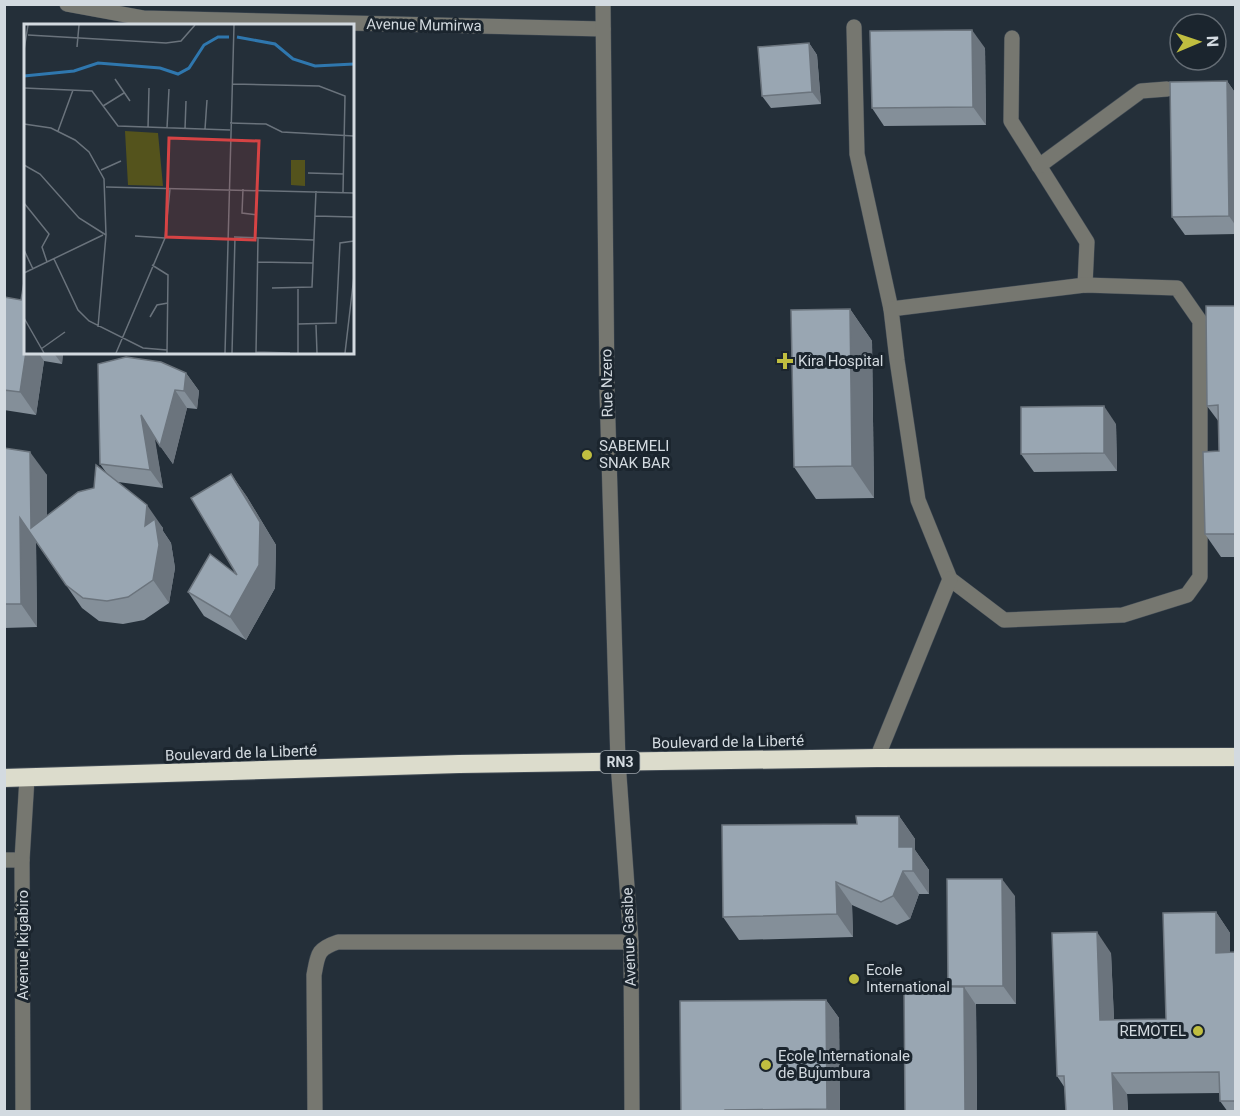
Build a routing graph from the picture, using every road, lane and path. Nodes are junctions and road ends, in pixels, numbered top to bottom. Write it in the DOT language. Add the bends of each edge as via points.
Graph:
graph roads {
  1 [pos="67,4"];
  2 [pos="603,4"];
  3 [pos="854,27"];
  4 [pos="603,29"];
  5 [pos="1012,38"];
  6 [pos="1167,89"];
  7 [pos="1039,166"];
  8 [pos="1084,285"];
  9 [pos="891,309"];
  10 [pos="950,579"];
  11 [pos="1236,757"];
  12 [pos="877,758"];
  13 [pos="618,762"];
  14 [pos="4,778"];
  15 [pos="27,778"];
  16 [pos="4,860"];
  17 [pos="22,860"];
  18 [pos="631,942"];
  19 [pos="24,1112"];
  20 [pos="315,1112"];
  21 [pos="632,1112"];
  1 -- 4 [label="street, Avenue Mumirwa" via="143,18"];
  2 -- 4 [label="street, Rue Nzero"];
  3 -- 9 [label="street" via="857,154"];
  4 -- 13 [label="street, Rue Nzero" via="607,390"];
  5 -- 7 [label="street" via="1011,121"];
  6 -- 7 [label="street" via="1141,91"];
  7 -- 8 [label="street" via="1087,242"];
  8 -- 9 [label="street"];
  8 -- 10 [label="street" via="1177,288 1200,321 1200,577 1187,595 1123,615 1004,620"];
  9 -- 10 [label="street" via="918,500"];
  10 -- 12 [label="street"];
  11 -- 12 [label="highway, Boulevard de la Liberté / RN3"];
  12 -- 13 [label="highway, Boulevard de la Liberté / RN3"];
  13 -- 15 [label="highway, Boulevard de la Liberté / RN3"];
  13 -- 18 [label="street, Avenue Gasibe"];
  14 -- 15 [label="highway, Boulevard de la Liberté / RN3"];
  15 -- 17 [label="street, Avenue Ikigabiro"];
  16 -- 17 [label="street"];
  17 -- 19 [label="street, Avenue Ikigabiro"];
  18 -- 20 [label="street" via="338,942 326,946 318,953 314,975"];
  18 -- 21 [label="street, Avenue Gasibe"];
}
